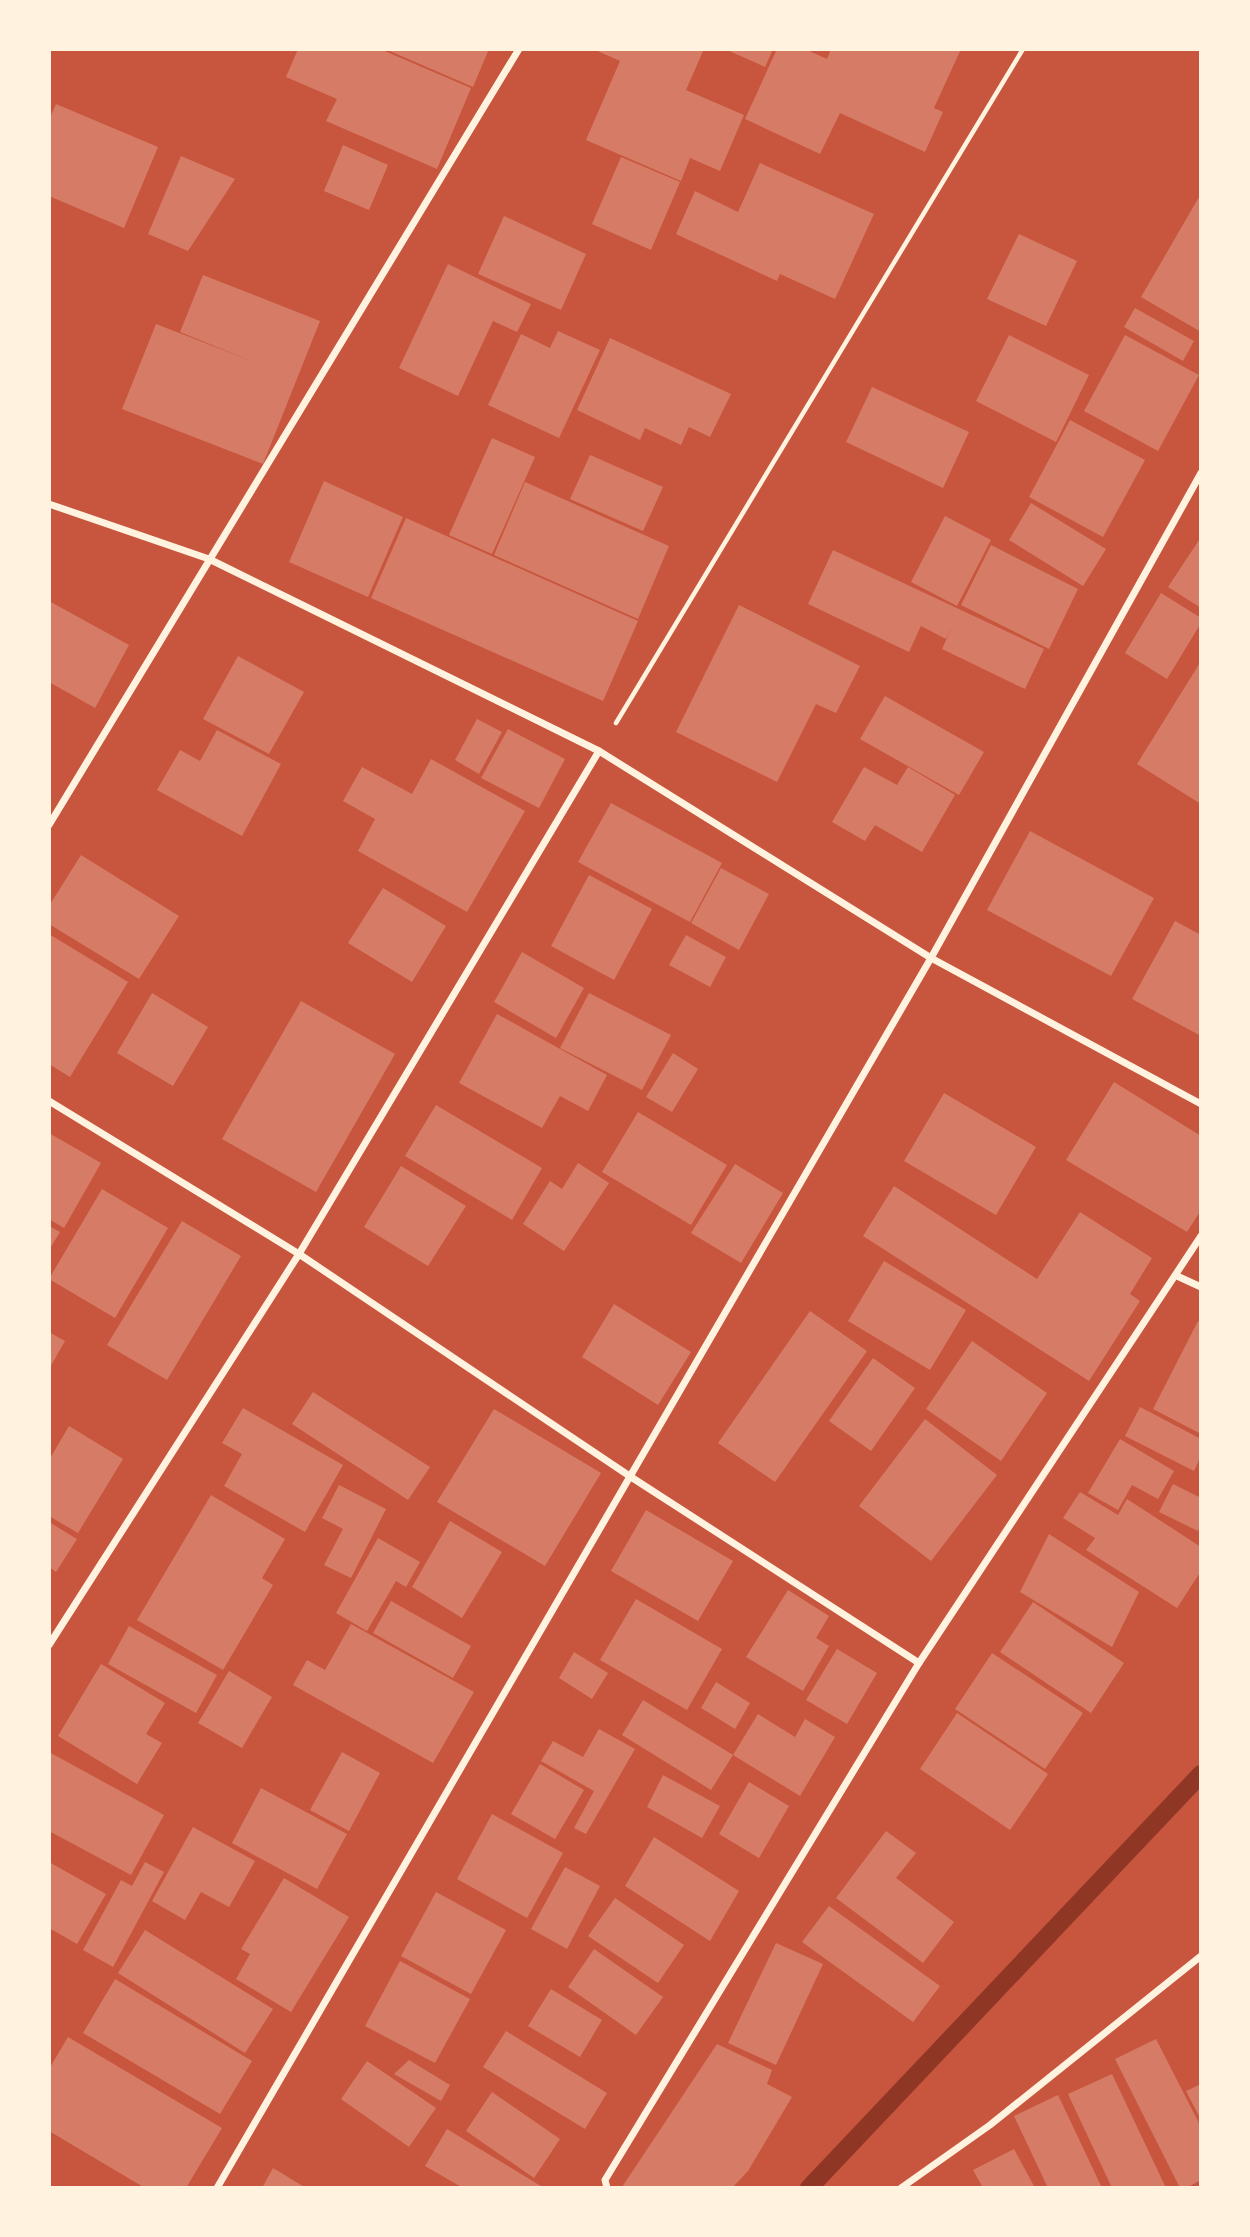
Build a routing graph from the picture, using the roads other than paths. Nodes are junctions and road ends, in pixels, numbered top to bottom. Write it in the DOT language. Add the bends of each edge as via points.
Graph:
graph roads {
  1 [pos="519,49"];
  2 [pos="1201,473"];
  3 [pos="49,504"];
  4 [pos="209,559"];
  5 [pos="599,751"];
  6 [pos="49,825"];
  7 [pos="931,958"];
  8 [pos="49,1101"];
  9 [pos="1201,1104"];
  10 [pos="1201,1236"];
  11 [pos="299,1254"];
  12 [pos="1177,1276"];
  13 [pos="1201,1287"];
  14 [pos="631,1477"];
  15 [pos="49,1645"];
  16 [pos="919,1663"];
  17 [pos="1201,1956"];
  18 [pos="606,2184"];
  19 [pos="217,2188"];
  20 [pos="601,2188"];
  21 [pos="901,2188"];
  1 -- 4 [label="street"];
  2 -- 7 [label="street"];
  3 -- 4 [label="street"];
  4 -- 5 [label="street"];
  4 -- 6 [label="street"];
  5 -- 7 [label="street"];
  5 -- 11 [label="street"];
  7 -- 9 [label="street"];
  7 -- 14 [label="street"];
  8 -- 11 [label="street"];
  10 -- 12 [label="street"];
  11 -- 14 [label="street"];
  11 -- 15 [label="street"];
  12 -- 13 [label="street"];
  12 -- 16 [label="street"];
  14 -- 16 [label="street"];
  14 -- 19 [label="street"];
  16 -- 18 [label="street"];
  17 -- 21 [label="street" via="990,2125"];
  18 -- 20 [label="street"];
}
